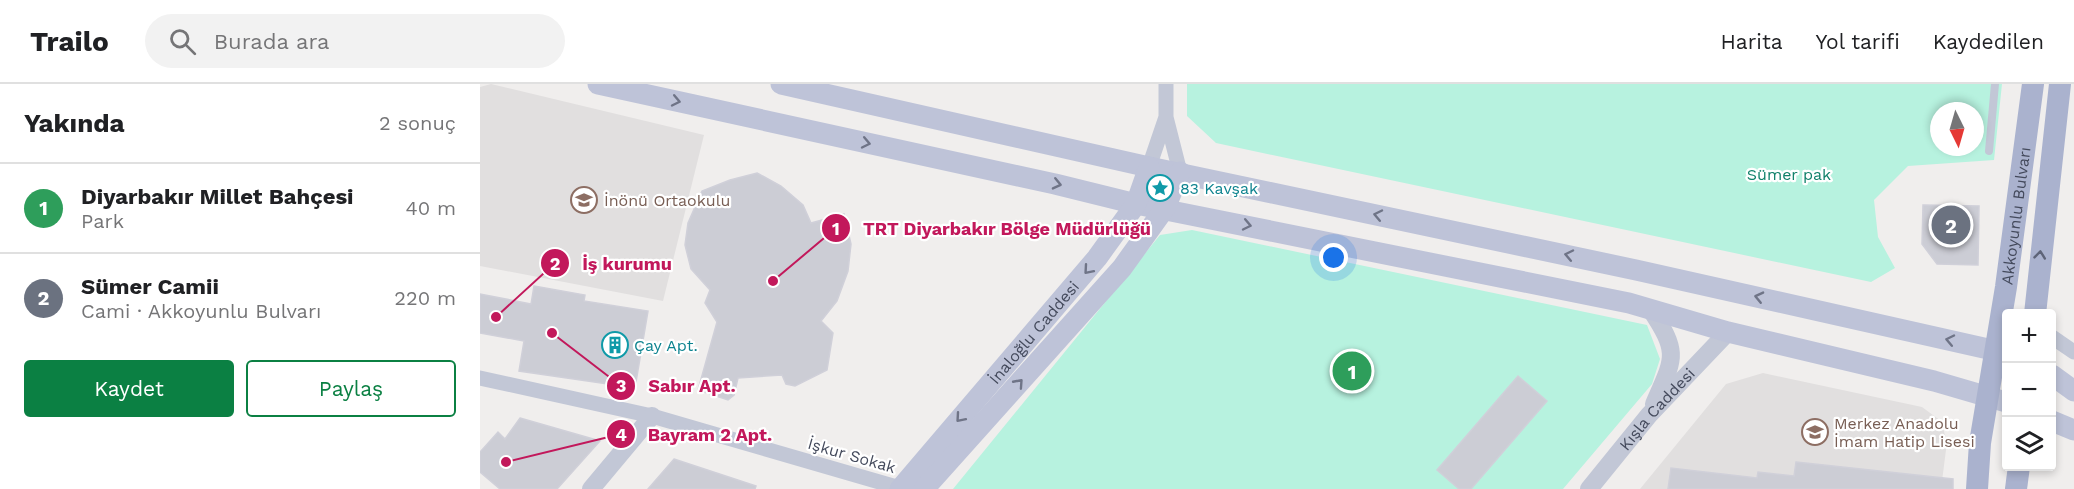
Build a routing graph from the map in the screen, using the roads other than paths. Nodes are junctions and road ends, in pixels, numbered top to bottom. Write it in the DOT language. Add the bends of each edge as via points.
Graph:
graph roads {
  1 [pos="598,84"];
  2 [pos="781,84"];
  3 [pos="1166,84"];
  4 [pos="1995,84"];
  5 [pos="2033,84"];
  6 [pos="2060,84"];
  7 [pos="1166,117"];
  8 [pos="1989,151"];
  9 [pos="1149,166"];
  10 [pos="1180,172"];
  11 [pos="1136,204"];
  12 [pos="1165,208"];
  13 [pos="2036,309"];
  14 [pos="1651,310"];
  15 [pos="1728,332"];
  16 [pos="2056,340"];
  17 [pos="2000,351"];
  18 [pos="2074,352"];
  19 [pos="480,378"];
  20 [pos="2056,378"];
  21 [pos="2074,391"];
  22 [pos="1996,399"];
  23 [pos="652,416"];
  24 [pos="1650,416"];
  25 [pos="2056,423"];
  26 [pos="2074,430"];
  27 [pos="2018,471"];
  28 [pos="591,489"];
  29 [pos="900,489"];
  30 [pos="924,489"];
  31 [pos="1588,489"];
  32 [pos="1977,489"];
  33 [pos="2016,489"];
  1 -- 11 [label="main road, one-way"];
  2 -- 9 [label="main road"];
  3 -- 7 [label="street"];
  4 -- 8 [label="lane"];
  5 -- 17 [label="main road, Akkoyunlu Bulvarı"];
  13 -- 6 [label="main road, Akkoyunlu Bulvarı, one-way"];
  7 -- 9 [label="street"];
  7 -- 10 [label="street"];
  9 -- 10 [label="main road"];
  9 -- 11 [label="main road, İnaloğlu Caddesi"];
  10 -- 12 [label="main road, İnaloğlu Caddesi"];
  17 -- 10 [label="main road, one-way"];
  11 -- 12 [label="main road"];
  11 -- 29 [label="main road, İnaloğlu Caddesi, one-way" via="1097,258"];
  12 -- 14 [label="main road, one-way"];
  30 -- 12 [label="main road, İnaloğlu Caddesi, one-way" via="1122,268"];
  14 -- 15 [label="main road"];
  14 -- 24 [label="street" via="1669,337 1673,362"];
  15 -- 22 [label="main road"];
  15 -- 24 [label="street, Kışla Caddesi"];
  16 -- 18 [label="street"];
  17 -- 22 [label="main road, Akkoyunlu Bulvarı"];
  19 -- 23 [label="street, İşkur Sokak"];
  20 -- 21 [label="main road"];
  22 -- 32 [label="main road, Akkoyunlu Bulvarı"];
  23 -- 28 [label="street"];
  23 -- 29 [label="street, İşkur Sokak"];
  24 -- 31 [label="street, Kışla Caddesi"];
  25 -- 26 [label="main road"];
  27 -- 33 [label="main road"];
}
